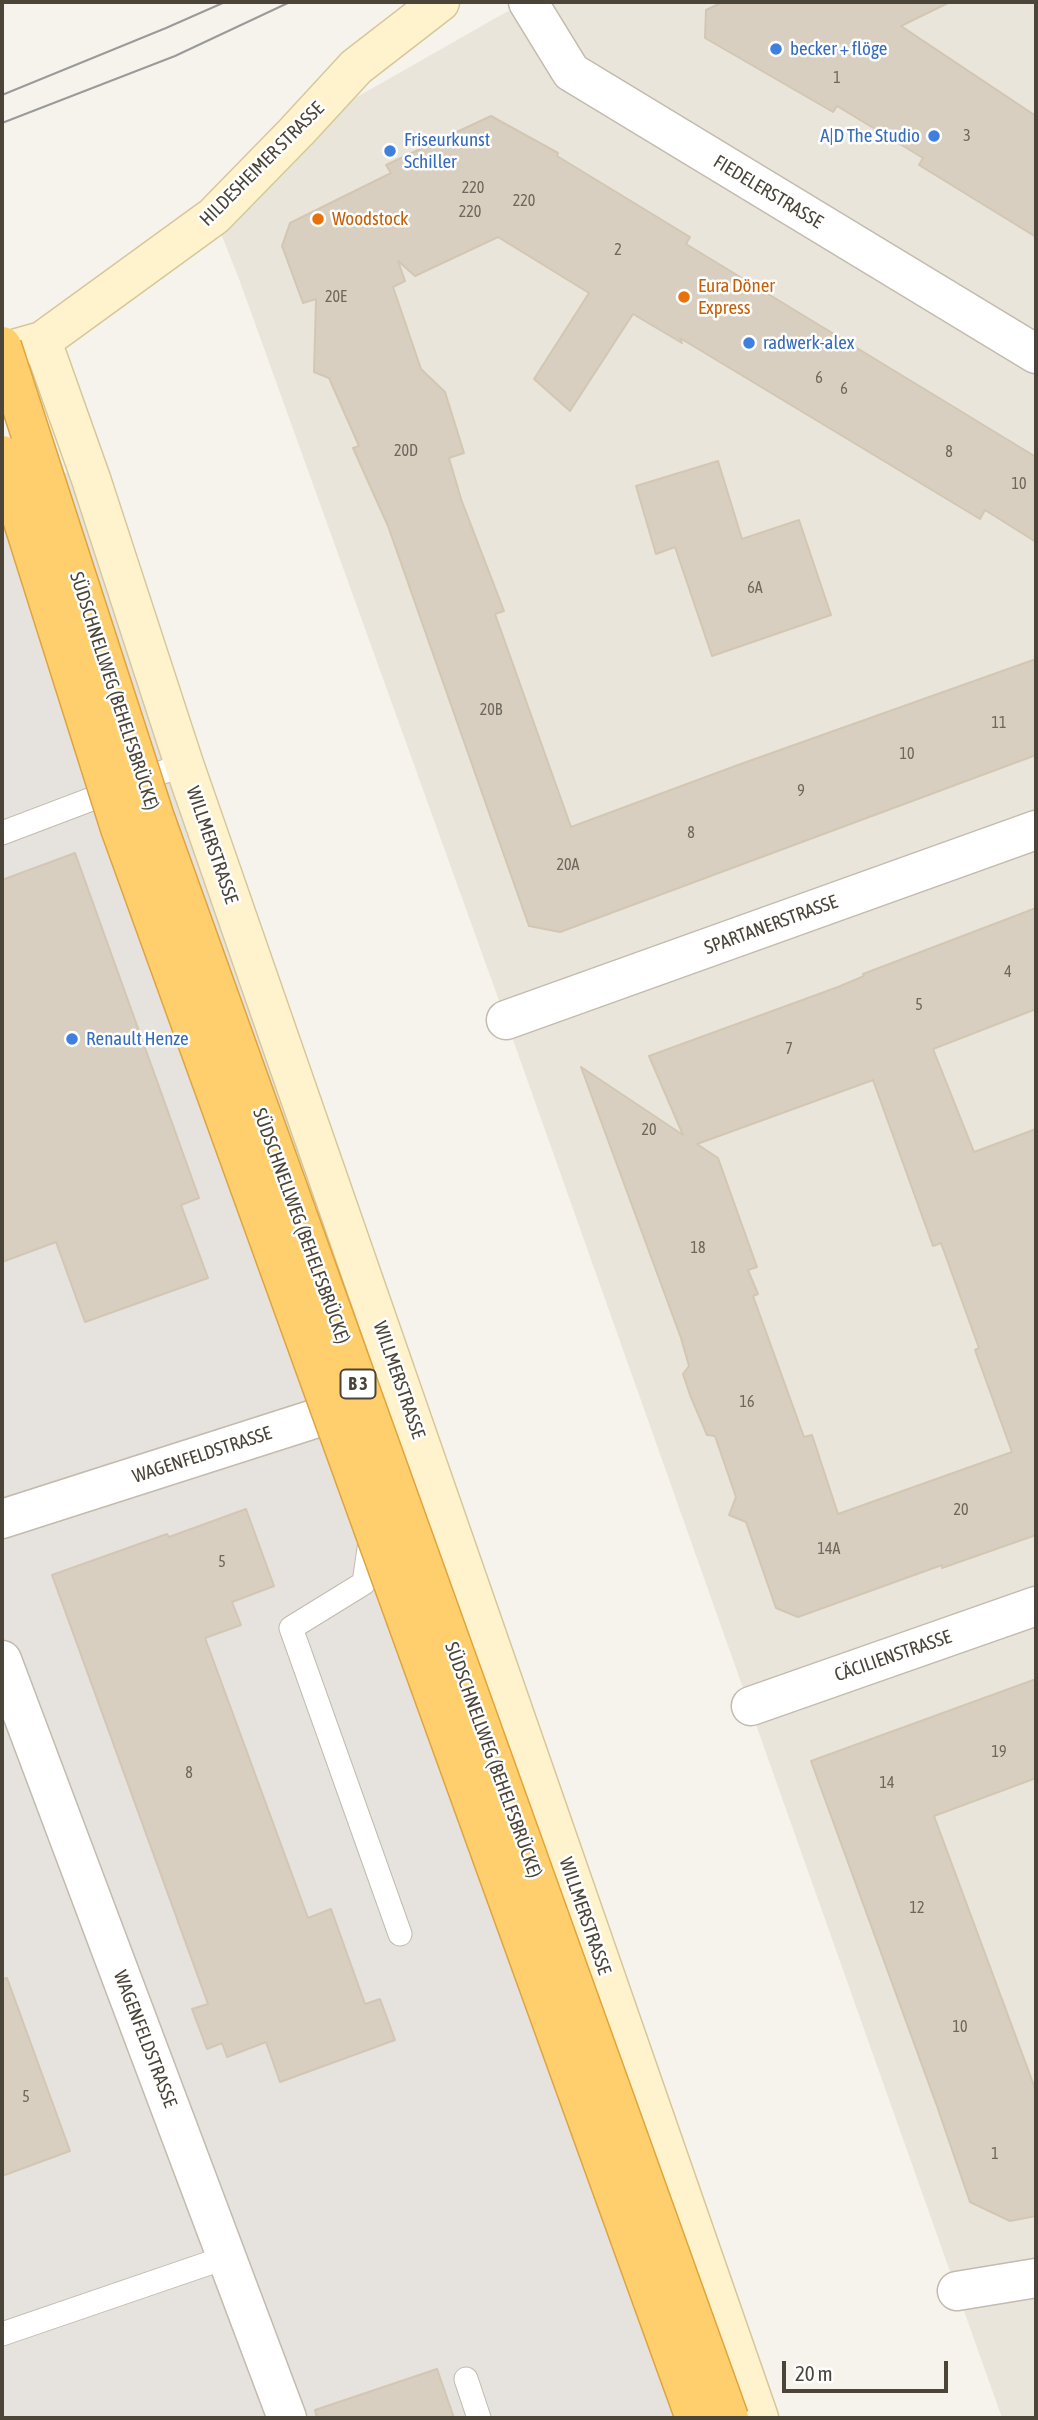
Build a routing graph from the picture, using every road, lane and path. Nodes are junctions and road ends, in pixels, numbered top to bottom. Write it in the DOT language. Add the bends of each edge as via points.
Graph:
graph roads {
  1 [pos="440,2"];
  2 [pos="528,2"];
  3 [pos="42,341"];
  4 [pos="2,346"];
  5 [pos="2,352"];
  6 [pos="1036,354"];
  7 [pos="2,455"];
  8 [pos="2,514"];
  9 [pos="179,748"];
  10 [pos="1036,830"];
  11 [pos="2,833"];
  12 [pos="506,1020"];
  13 [pos="402,1390"];
  14 [pos="350,1407"];
  15 [pos="2,1519"];
  16 [pos="1036,1606"];
  17 [pos="2,1660"];
  18 [pos="751,1706"];
  19 [pos="400,1934"];
  20 [pos="227,2257"];
  21 [pos="1036,2278"];
  22 [pos="957,2291"];
  23 [pos="2,2334"];
  24 [pos="466,2379"];
  25 [pos="287,2418"];
  26 [pos="479,2418"];
  27 [pos="695,2418"];
  28 [pos="729,2418"];
  29 [pos="759,2418"];
  1 -- 3 [label="main road, HILDESHEIMER STRASSE" via="356,67 214,216"];
  2 -- 6 [label="street, FIEDELERSTRASSE" via="571,72"];
  3 -- 5 [label="main road, HILDESHEIMER STRASSE"];
  3 -- 9 [label="main road, WILLMERSTRASSE"];
  4 -- 28 [label="highway, SÜDSCHNELLWEG (BEHELFSBRÜCKE) / B 3, bridge" via="155,818"];
  7 -- 27 [label="highway, SÜDSCHNELLWEG (BEHELFSBRÜCKE) / B 3, bridge" via="120,828"];
  8 -- 9 [label="lane" via="22,535 84,721 127,746"];
  9 -- 11 [label="lane"];
  9 -- 13 [label="main road, WILLMERSTRASSE"];
  10 -- 12 [label="street, SPARTANERSTRASSE"];
  13 -- 14 [label="street, WAGENFELDSTRASSE"];
  13 -- 29 [label="main road, WILLMERSTRASSE"];
  14 -- 15 [label="street, WAGENFELDSTRASSE"];
  14 -- 19 [label="lane" via="379,1484 363,1583 291,1628"];
  16 -- 18 [label="street, CÄCILIENSTRASSE"];
  17 -- 20 [label="street, WAGENFELDSTRASSE"];
  20 -- 23 [label="lane"];
  20 -- 25 [label="street, WAGENFELDSTRASSE"];
  21 -- 22 [label="street"];
  24 -- 26 [label="lane"];
}
